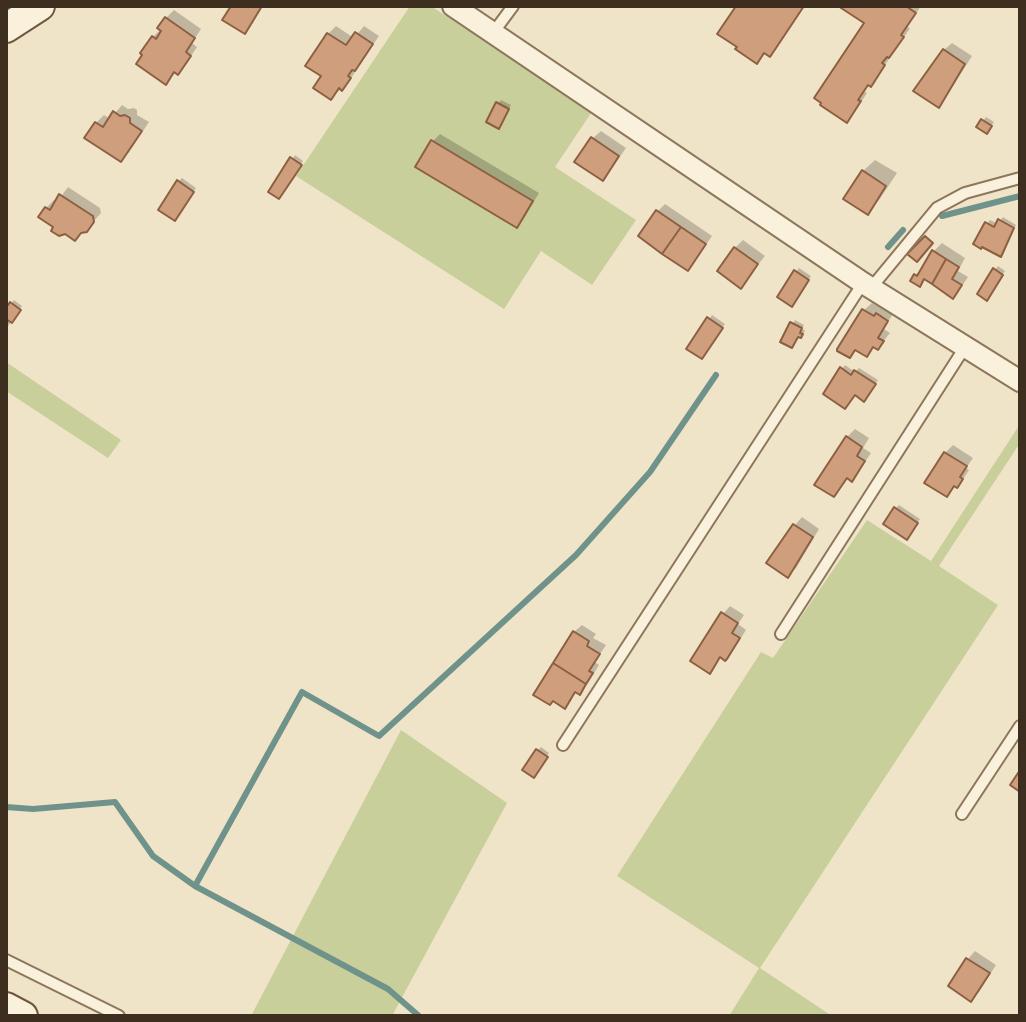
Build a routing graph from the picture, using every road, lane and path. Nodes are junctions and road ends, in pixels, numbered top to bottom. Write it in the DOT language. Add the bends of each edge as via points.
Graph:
graph roads {
  1 [pos="40,6"];
  2 [pos="453,6"];
  3 [pos="513,6"];
  4 [pos="6,28"];
  5 [pos="493,33"];
  6 [pos="1020,178"];
  7 [pos="867,285"];
  8 [pos="965,347"];
  9 [pos="1020,381"];
  10 [pos="781,634"];
  11 [pos="1020,726"];
  12 [pos="563,745"];
  13 [pos="962,814"];
  14 [pos="6,960"];
  15 [pos="6,1007"];
  16 [pos="23,1016"];
  17 [pos="119,1016"];
  1 -- 4 [label="street"];
  2 -- 5 [label="street"];
  3 -- 5 [label="lane"];
  5 -- 7 [label="street"];
  6 -- 7 [label="lane" via="965,193 937,208"];
  7 -- 8 [label="street"];
  7 -- 12 [label="lane"];
  8 -- 9 [label="street"];
  8 -- 10 [label="lane"];
  11 -- 13 [label="lane"];
  14 -- 17 [label="lane"];
  15 -- 16 [label="street"];
}
